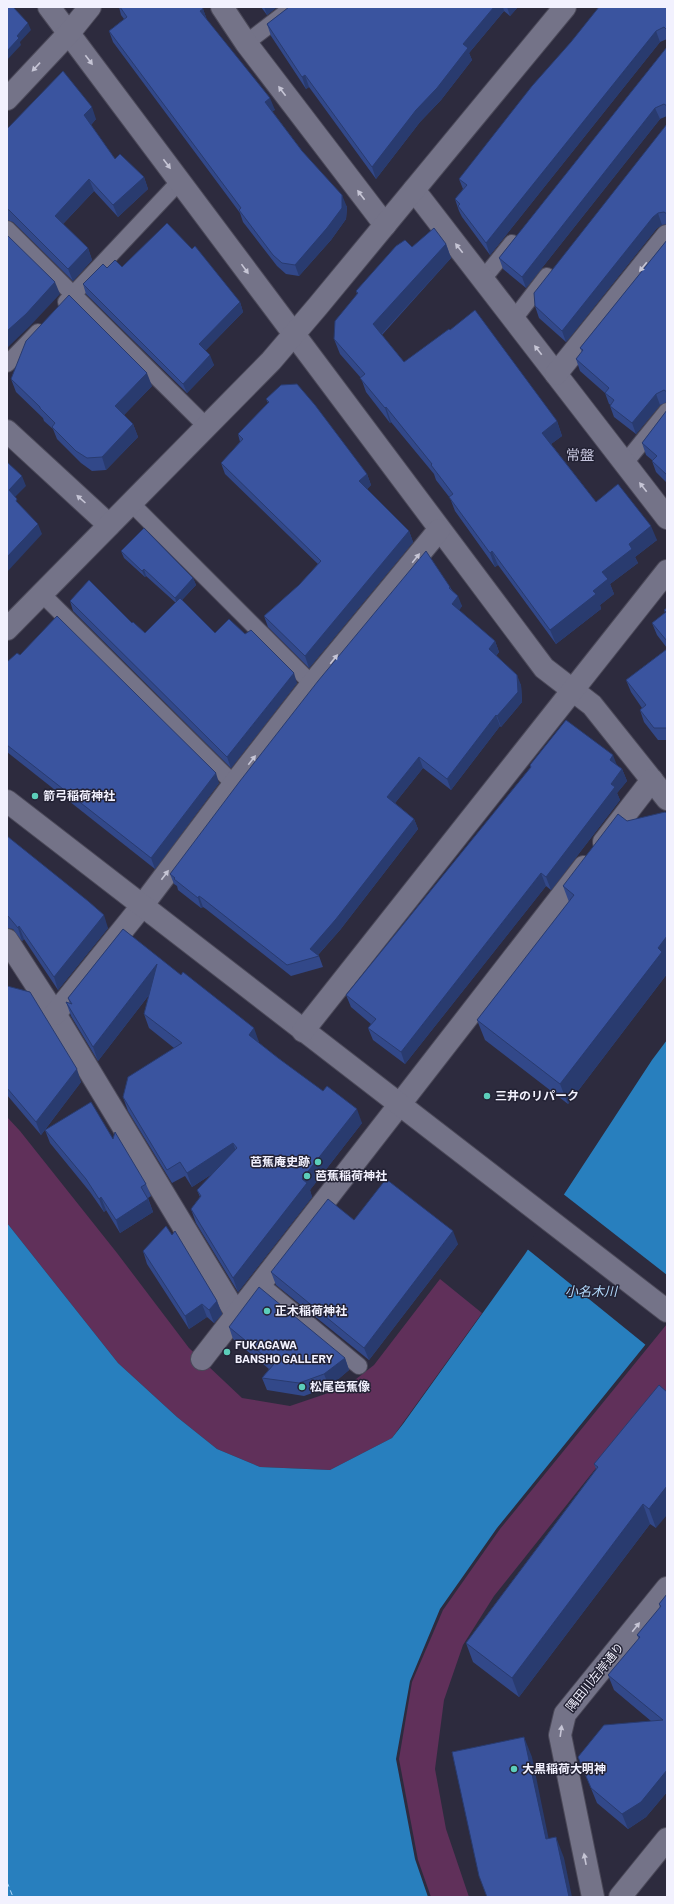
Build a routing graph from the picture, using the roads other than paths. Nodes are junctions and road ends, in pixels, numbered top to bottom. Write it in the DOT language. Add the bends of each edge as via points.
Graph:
graph roads {
  1 [pos="49,7"];
  2 [pos="90,7"];
  3 [pos="222,7"];
  4 [pos="292,7"];
  5 [pos="565,7"];
  6 [pos="69,33"];
  7 [pos="246,43"];
  8 [pos="7,99"];
  9 [pos="180,181"];
  10 [pos="414,190"];
  11 [pos="385,225"];
  12 [pos="7,229"];
  13 [pos="523,229"];
  14 [pos="667,236"];
  15 [pos="558,262"];
  16 [pos="483,279"];
  17 [pos="73,294"];
  18 [pos="514,318"];
  19 [pos="294,334"];
  20 [pos="7,364"];
  21 [pos="556,374"];
  22 [pos="667,411"];
  23 [pos="206,426"];
  24 [pos="7,431"];
  25 [pos="625,463"];
  26 [pos="131,503"];
  27 [pos="667,518"];
  28 [pos="110,525"];
  29 [pos="439,530"];
  30 [pos="667,571"];
  31 [pos="42,594"];
  32 [pos="7,629"];
  33 [pos="312,684"];
  34 [pos="573,690"];
  35 [pos="652,780"];
  36 [pos="234,784"];
  37 [pos="667,799"];
  38 [pos="7,801"];
  39 [pos="142,906"];
  40 [pos="7,940"];
  41 [pos="55,1014"];
  42 [pos="303,1031"];
  43 [pos="399,1106"];
  44 [pos="260,1284"];
  45 [pos="667,1312"];
  46 [pos="237,1315"];
  47 [pos="202,1359"];
  48 [pos="359,1366"];
  49 [pos="667,1588"];
  50 [pos="667,1839"];
  51 [pos="593,1897"];
  52 [pos="620,1897"];
  1 -- 6 [label="street"];
  2 -- 6 [label="street"];
  3 -- 7 [label="street"];
  4 -- 7 [label="lane"];
  5 -- 10 [label="street"];
  6 -- 8 [label="street, one-way"];
  6 -- 9 [label="street, one-way"];
  11 -- 7 [label="street, one-way"];
  9 -- 17 [label="lane"];
  9 -- 19 [label="street, one-way"];
  10 -- 11 [label="street"];
  16 -- 10 [label="street, one-way"];
  11 -- 19 [label="street"];
  12 -- 17 [label="lane"];
  13 -- 16 [label="lane"];
  14 -- 21 [label="street, one-way"];
  15 -- 18 [label="lane"];
  16 -- 18 [label="street"];
  17 -- 20 [label="lane"];
  17 -- 23 [label="lane"];
  21 -- 18 [label="street, one-way"];
  19 -- 23 [label="street"];
  19 -- 29 [label="street"];
  21 -- 25 [label="street"];
  22 -- 25 [label="lane"];
  23 -- 26 [label="street"];
  28 -- 24 [label="street, one-way"];
  27 -- 25 [label="street, one-way"];
  26 -- 28 [label="street"];
  26 -- 33 [label="lane"];
  28 -- 31 [label="street"];
  33 -- 29 [label="street, one-way"];
  29 -- 34 [label="street" via="544,668"];
  30 -- 34 [label="street"];
  31 -- 32 [label="street"];
  31 -- 36 [label="lane"];
  36 -- 33 [label="street, one-way"];
  34 -- 35 [label="street" via="592,705"];
  34 -- 42 [label="street"];
  35 -- 37 [label="street"];
  35 -- 43 [label="street"];
  39 -- 36 [label="street, one-way"];
  38 -- 39 [label="street"];
  39 -- 41 [label="street"];
  39 -- 42 [label="street"];
  40 -- 41 [label="street"];
  41 -- 46 [label="street"];
  42 -- 43 [label="street"];
  43 -- 44 [label="street"];
  43 -- 45 [label="street"];
  44 -- 46 [label="street"];
  44 -- 48 [label="lane"];
  46 -- 47 [label="street"];
  51 -- 49 [label="street, 隅田川左岸通り, one-way" via="560,1735 565,1714"];
  50 -- 52 [label="street"];
}
